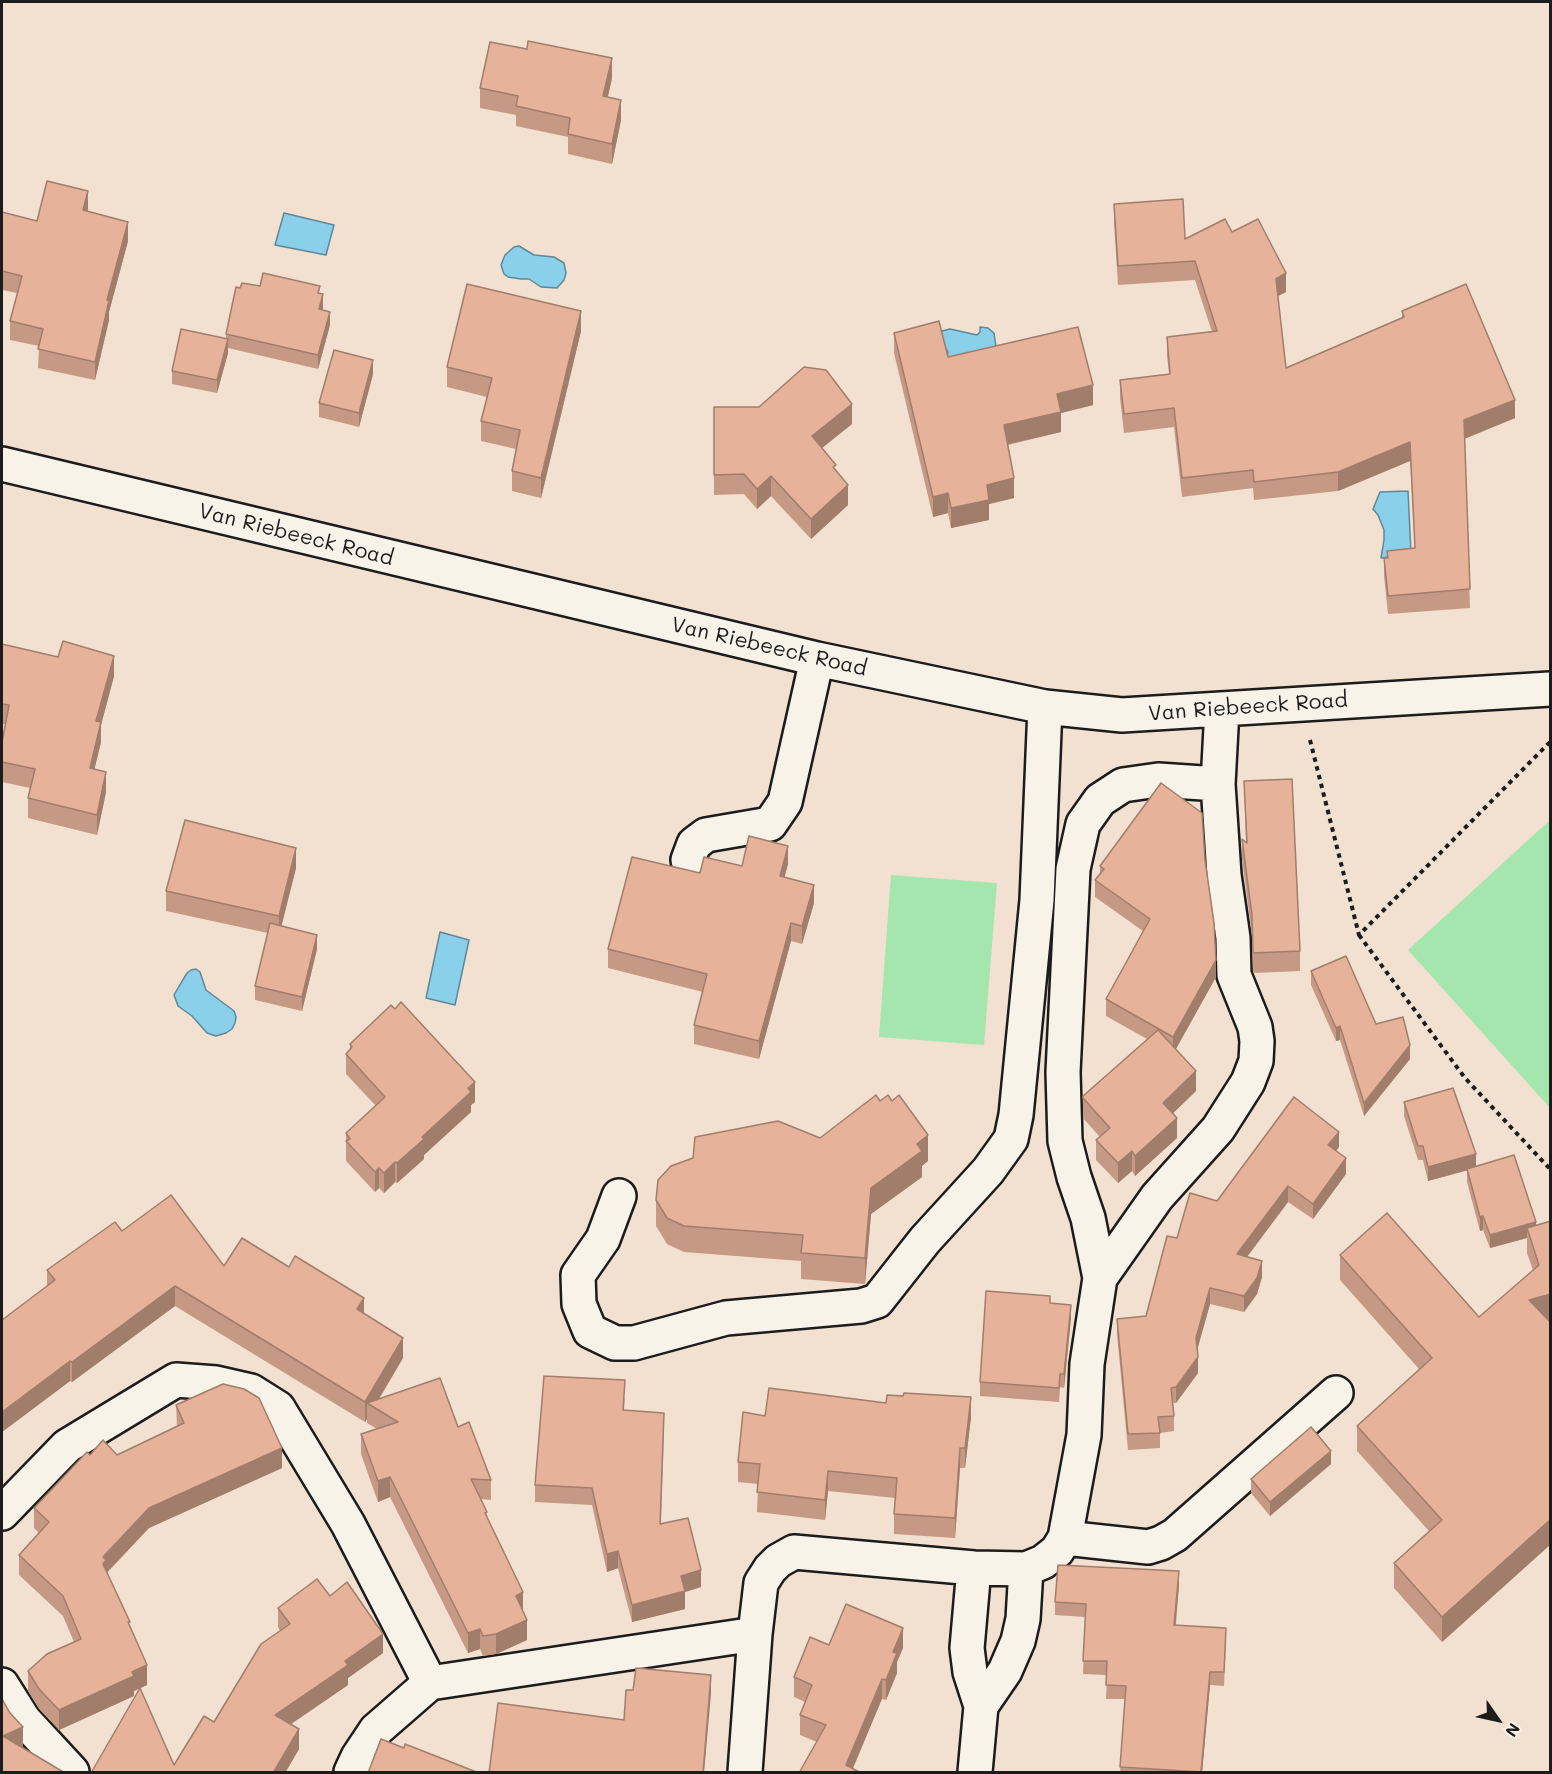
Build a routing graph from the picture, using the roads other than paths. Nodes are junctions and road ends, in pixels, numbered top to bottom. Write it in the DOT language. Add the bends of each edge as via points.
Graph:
graph roads {
  1 [pos="2,464"];
  2 [pos="817,659"];
  3 [pos="1551,689"];
  4 [pos="1045,706"];
  5 [pos="1222,709"];
  6 [pos="1218,784"];
  7 [pos="688,860"];
  8 [pos="619,1196"];
  9 [pos="1100,1278"];
  10 [pos="1336,1393"];
  11 [pos="2,1513"];
  12 [pos="1065,1538"];
  13 [pos="974,1568"];
  14 [pos="1026,1569"];
  15 [pos="755,1634"];
  16 [pos="430,1683"];
  17 [pos="2,1685"];
  18 [pos="981,1706"];
  19 [pos="72,1773"];
  20 [pos="351,1773"];
  21 [pos="745,1773"];
  22 [pos="975,1773"];
  1 -- 2 [label="street, Van Riebeeck Road"];
  2 -- 4 [label="street, Van Riebeeck Road"];
  2 -- 7 [label="street" via="785,802 770,824 706,835 694,844"];
  3 -- 5 [label="street, Van Riebeeck Road"];
  4 -- 5 [label="street, Van Riebeeck Road" via="1122,715"];
  4 -- 8 [label="street" via="1037,900 1011,1139 877,1301 861,1306 726,1318 634,1343 615,1343 590,1331 579,1304 578,1275 603,1239"];
  5 -- 6 [label="street"];
  6 -- 9 [label="street" via="1234,975 1255,1027 1256,1061 1248,1082 1218,1129 1157,1197"];
  6 -- 9 [label="street" via="1158,780 1123,785 1100,800 1083,824 1073,869 1063,1072 1065,1141 1088,1218"];
  9 -- 12 [label="street" via="1087,1364 1084,1435"];
  10 -- 12 [label="street" via="1168,1539 1148,1547"];
  11 -- 16 [label="street" via="67,1446 176,1380 251,1391 278,1408 348,1524"];
  12 -- 14 [label="street" via="1057,1551"];
  13 -- 14 [label="street"];
  13 -- 15 [label="street" via="794,1552 778,1561 761,1583"];
  13 -- 18 [label="street" via="967,1648"];
  14 -- 18 [label="street" via="1018,1641 1005,1671"];
  15 -- 16 [label="street"];
  15 -- 21 [label="street"];
  16 -- 20 [label="street" via="376,1730"];
  17 -- 19 [label="street" via="24,1720"];
  18 -- 22 [label="street"];
}
